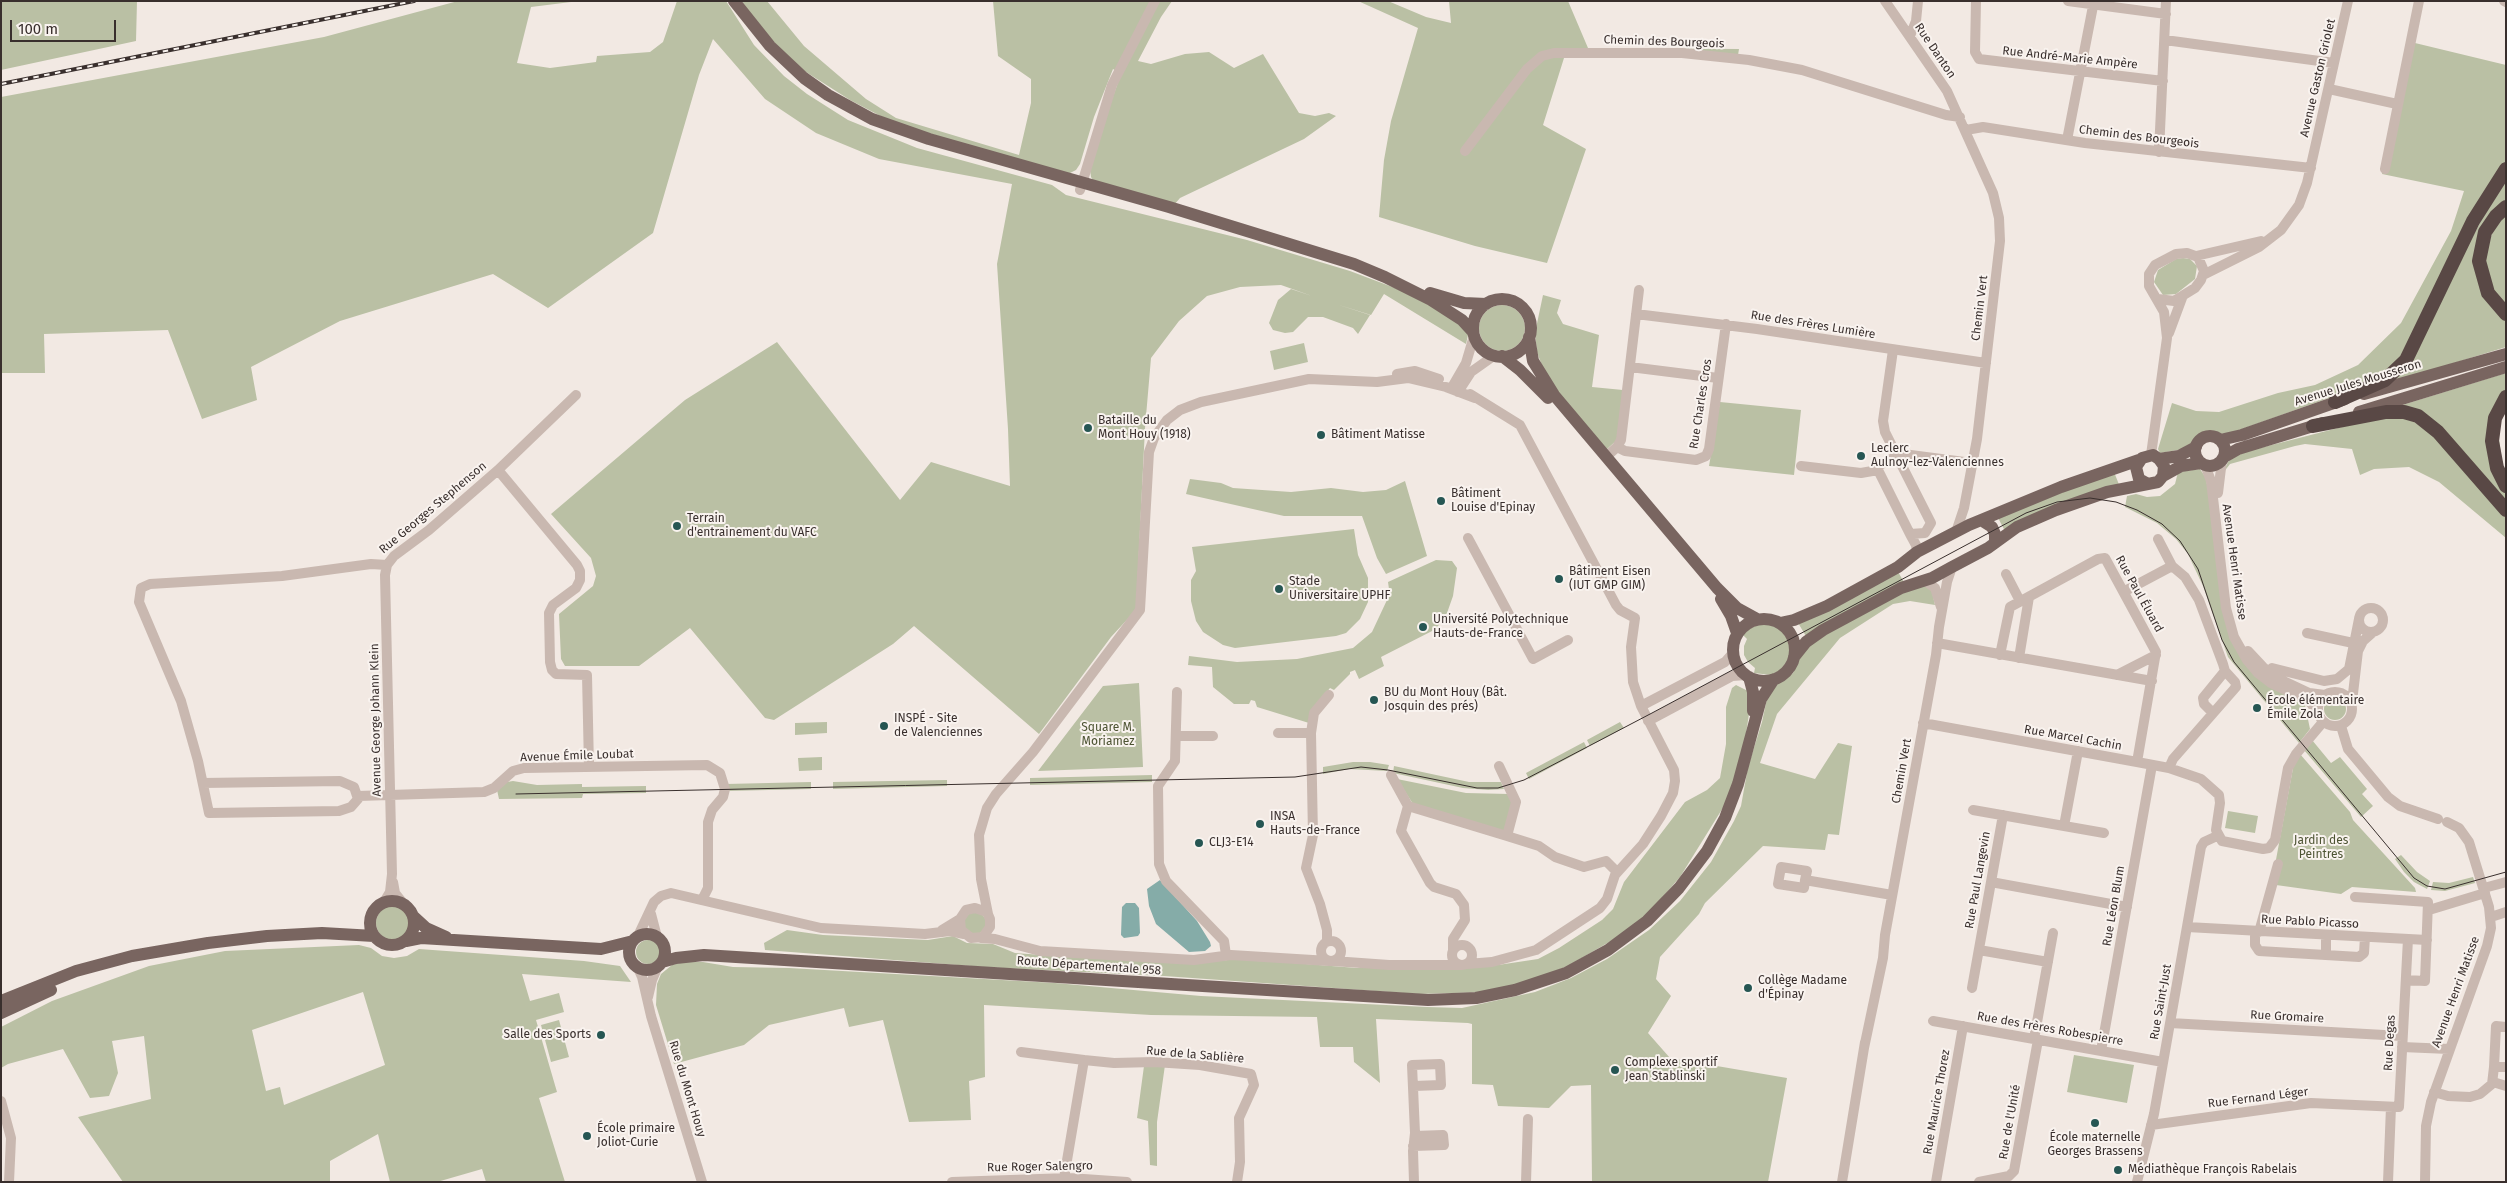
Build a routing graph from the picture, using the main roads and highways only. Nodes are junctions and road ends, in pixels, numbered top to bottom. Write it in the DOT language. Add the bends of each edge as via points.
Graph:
graph roads {
  1 [pos="732,1"];
  2 [pos="2506,169"];
  3 [pos="2506,207"];
  4 [pos="1385,277"];
  5 [pos="1486,304"];
  6 [pos="2506,314"];
  7 [pos="1474,334"];
  8 [pos="1529,337"];
  9 [pos="2506,354"];
  10 [pos="1499,356"];
  11 [pos="2506,367"];
  12 [pos="2506,397"];
  13 [pos="2335,402"];
  14 [pos="2313,426"];
  15 [pos="2220,440"];
  16 [pos="2196,447"];
  17 [pos="2150,458"];
  18 [pos="2223,459"];
  19 [pos="2203,464"];
  20 [pos="2163,476"];
  21 [pos="2148,484"];
  22 [pos="2506,486"];
  23 [pos="2506,510"];
  24 [pos="1976,522"];
  25 [pos="1995,543"];
  26 [pos="1913,555"];
  27 [pos="1921,581"];
  28 [pos="1757,619"];
  29 [pos="1780,623"];
  30 [pos="1738,633"];
  31 [pos="1794,657"];
  32 [pos="1747,676"];
  33 [pos="1774,679"];
  34 [pos="1752,731"];
  35 [pos="371,917"];
  36 [pos="414,917"];
  37 [pos="322,933"];
  38 [pos="374,936"];
  39 [pos="636,939"];
  40 [pos="455,940"];
  41 [pos="660,940"];
  42 [pos="406,941"];
  43 [pos="601,949"];
  44 [pos="170,950"];
  45 [pos="704,955"];
  46 [pos="634,964"];
  47 [pos="660,964"];
  48 [pos="1,1001"];
  49 [pos="1,1013"];
  1 -- 4 [label="main road" via="791,66 858,112 921,137 1327,255"];
  2 -- 13 [label="highway" via="2473,221 2406,360 2385,380"];
  3 -- 6 [label="highway" via="2485,232 2479,261 2488,293"];
  4 -- 5 [label="main road" via="1454,301"];
  4 -- 7 [label="main road" via="1436,303 1465,322"];
  5 -- 7 [label="main road" via="1476,315"];
  5 -- 8 [label="main road" via="1502,299 1519,305 1529,320"];
  7 -- 10 [label="main road" via="1481,347"];
  8 -- 10 [label="main road" via="1518,351"];
  8 -- 28 [label="main road" via="1533,361 1545,383 1720,591 1737,608"];
  9 -- 13 [label="main road, Avenue Jules Mousseron"];
  10 -- 30 [label="main road" via="1520,370 1565,417 1714,591"];
  11 -- 14 [label="main road"];
  12 -- 22 [label="highway" via="2495,418 2492,441 2497,468"];
  13 -- 15 [label="main road, Avenue Jules Mousseron" via="2256,431"];
  14 -- 18 [label="main road" via="2238,450"];
  14 -- 23 [label="highway" via="2386,412 2418,416 2438,432"];
  15 -- 16 [label="main road" via="2207,437"];
  15 -- 18 [label="main road" via="2224,447"];
  16 -- 17 [label="main road" via="2183,454"];
  16 -- 19 [label="main road" via="2196,454"];
  17 -- 20 [label="main road" via="2164,466"];
  17 -- 21 [label="main road" via="2136,465 2136,474"];
  17 -- 24 [label="main road" via="2061,487"];
  18 -- 19 [label="main road" via="2213,466"];
  19 -- 20 [label="main road" via="2180,466"];
  20 -- 21 [label="main road" via="2156,483"];
  21 -- 25 [label="main road" via="2107,492 2056,510 2017,527"];
  24 -- 25 [label="main road" via="1992,527"];
  24 -- 26 [label="main road"];
  25 -- 27 [label="main road"];
  26 -- 27 [label="main road" via="1909,571"];
  26 -- 29 [label="main road" via="1890,572 1821,609"];
  27 -- 31 [label="main road" via="1901,588 1823,630 1806,642"];
  28 -- 29 [label="main road"];
  28 -- 30 [label="main road"];
  29 -- 31 [label="main road" via="1792,635"];
  30 -- 32 [label="main road" via="1733,653"];
  31 -- 33 [label="main road" via="1787,671"];
  32 -- 33 [label="main road" via="1761,681"];
  32 -- 34 [label="main road" via="1753,692"];
  33 -- 34 [label="main road" via="1763,696"];
  34 -- 45 [label="main road, Route Départementale 958" via="1738,784 1718,831 1688,877 1652,917 1608,950 1572,971 1522,989 1472,998 1422,1000"];
  35 -- 36 [label="main road" via="375,909 392,900 410,908"];
  35 -- 37 [label="main road" via="353,926"];
  35 -- 38 [label="main road"];
  36 -- 40 [label="main road" via="430,930"];
  36 -- 42 [label="main road" via="413,930"];
  37 -- 38 [label="main road"];
  37 -- 44 [label="main road" via="237,939"];
  38 -- 42 [label="main road" via="389,945"];
  39 -- 41 [label="main road" via="648,934"];
  39 -- 43 [label="main road"];
  39 -- 46 [label="main road" via="630,951"];
  40 -- 42 [label="main road" via="421,938"];
  40 -- 43 [label="main road"];
  41 -- 45 [label="main road, Route Départementale 958" via="680,950"];
  41 -- 47 [label="main road" via="665,952"];
  43 -- 46 [label="main road"];
  44 -- 48 [label="main road" via="105,962"];
  44 -- 49 [label="main road" via="83,977"];
  45 -- 47 [label="main road, Route Départementale 958" via="676,958"];
  46 -- 47 [label="main road" via="647,970"];
}
